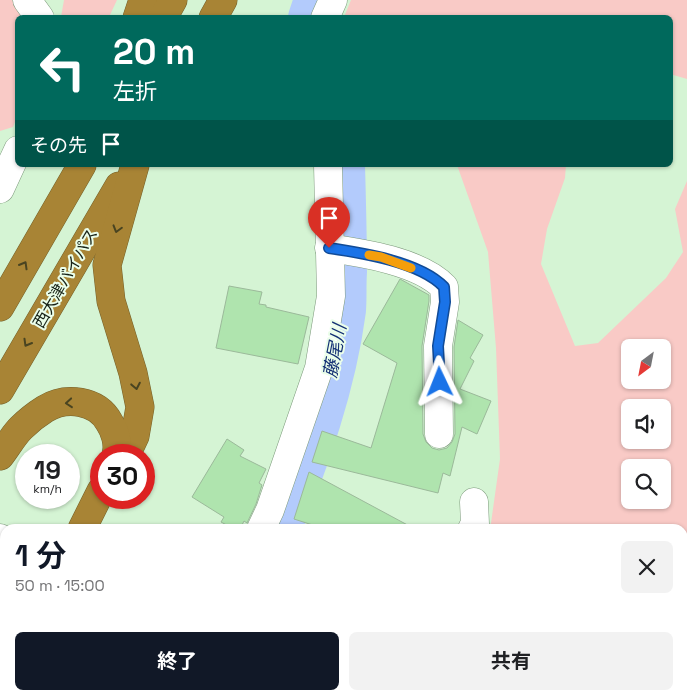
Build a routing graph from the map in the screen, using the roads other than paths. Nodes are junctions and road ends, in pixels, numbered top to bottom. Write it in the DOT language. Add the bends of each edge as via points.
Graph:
graph roads {
  1 [pos="27,0"];
  2 [pos="143,0"];
  3 [pos="173,0"];
  4 [pos="222,0"];
  5 [pos="333,0"];
  6 [pos="38,15"];
  7 [pos="138,15"];
  8 [pos="166,15"];
  9 [pos="214,15"];
  10 [pos="326,15"];
  11 [pos="15,156"];
  12 [pos="81,167"];
  13 [pos="130,167"];
  14 [pos="134,167"];
  15 [pos="328,167"];
  16 [pos="0,189"];
  17 [pos="339,250"];
  18 [pos="0,307"];
  19 [pos="0,390"];
  20 [pos="439,434"];
  21 [pos="116,444"];
  22 [pos="131,444"];
  23 [pos="0,456"];
  24 [pos="92,509"];
  25 [pos="102,509"];
  26 [pos="84,524"];
  27 [pos="95,524"];
  28 [pos="263,524"];
  1 -- 6 [label="street"];
  2 -- 7 [label="highway"];
  3 -- 8 [label="highway"];
  4 -- 9 [label="highway"];
  5 -- 10 [label="street"];
  11 -- 16 [label="street"];
  18 -- 12 [label="highway, one-way"];
  13 -- 19 [label="highway, 西大津バイパス, one-way"];
  14 -- 22 [label="highway, one-way" via="106,265 111,301 140,407"];
  15 -- 17 [label="street"];
  17 -- 20 [label="street" via="381,257 435,277 444,287 445,302 438,346"];
  17 -- 28 [label="street" via="303,449"];
  21 -- 23 [label="highway, one-way" via="115,432 106,415 88,402 66,402 46,408 20,429"];
  24 -- 26 [label="highway"];
  25 -- 27 [label="highway"];
}
